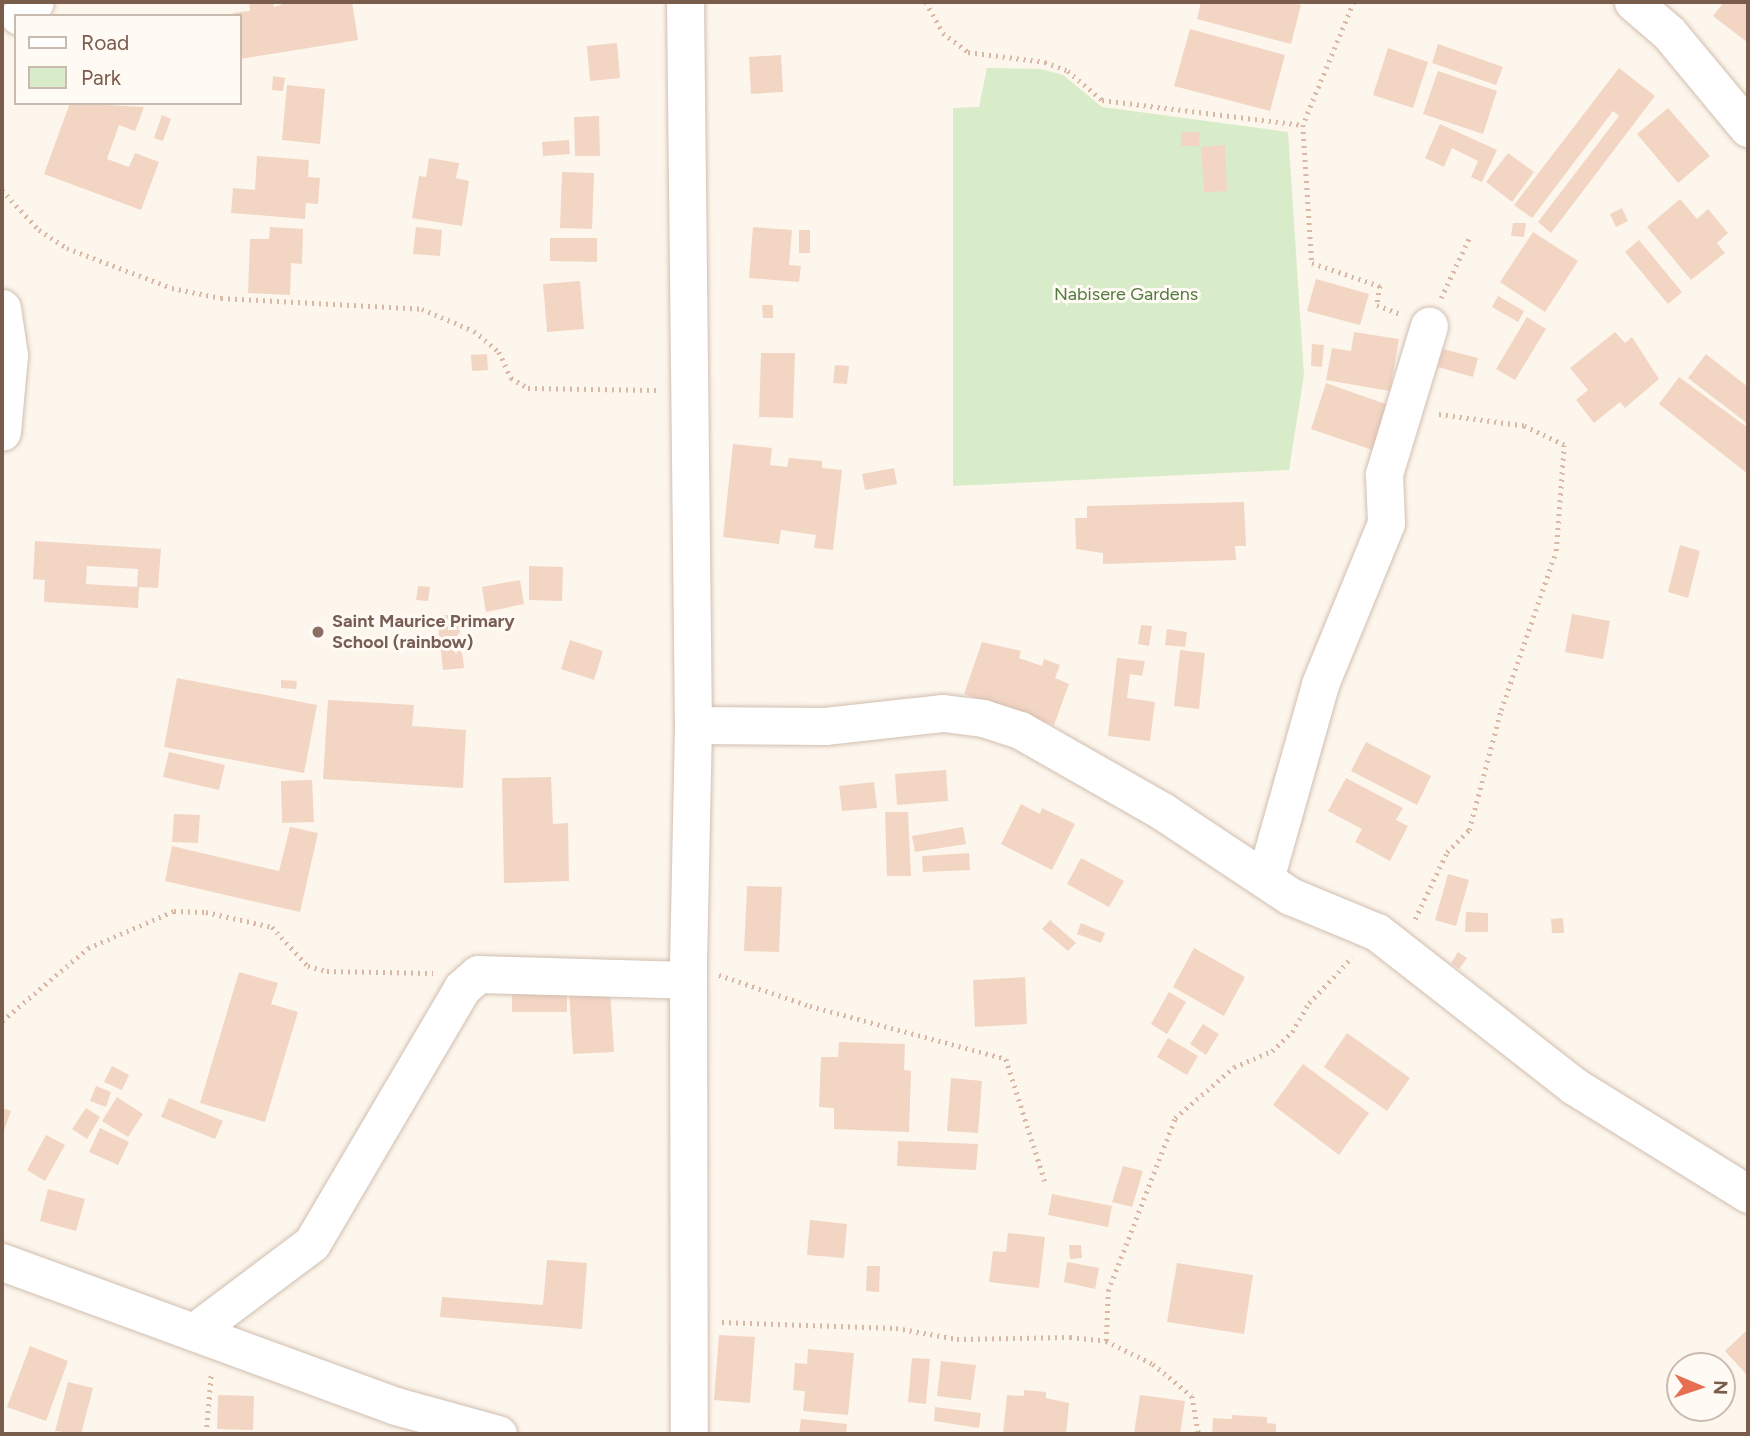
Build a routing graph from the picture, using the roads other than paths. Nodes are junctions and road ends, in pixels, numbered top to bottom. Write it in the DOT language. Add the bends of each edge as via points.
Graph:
graph roads {
  1 [pos="35,2"];
  2 [pos="685,2"];
  3 [pos="1633,2"];
  4 [pos="21,14"];
  5 [pos="14,20"];
  6 [pos="2,34"];
  7 [pos="1748,128"];
  8 [pos="2,308"];
  9 [pos="1429,326"];
  10 [pos="2,432"];
  11 [pos="694,725"];
  12 [pos="1265,879"];
  13 [pos="688,973"];
  14 [pos="1748,1194"];
  15 [pos="2,1262"];
  16 [pos="204,1334"];
  17 [pos="498,1434"];
  18 [pos="689,1434"];
  1 -- 4 [label="street"];
  2 -- 11 [label="street"];
  3 -- 7 [label="street" via="1669,33"];
  5 -- 6 [label="street"];
  8 -- 10 [label="street" via="9,355"];
  9 -- 12 [label="street" via="1384,474 1386,523 1320,684"];
  11 -- 12 [label="street" via="825,726 943,713 983,718 1046,744 1162,811"];
  11 -- 13 [label="street"];
  12 -- 14 [label="street" via="1290,896 1389,941 1574,1086"];
  13 -- 16 [label="street" via="478,974 463,988 313,1243"];
  13 -- 18 [label="street"];
  15 -- 16 [label="street"];
  16 -- 17 [label="street" via="396,1406"];
}
